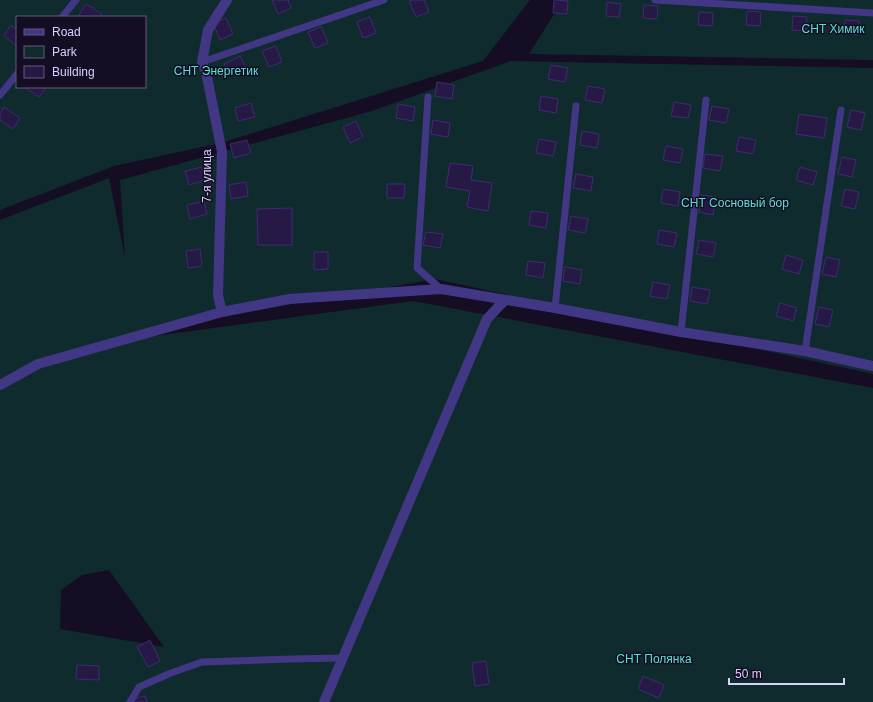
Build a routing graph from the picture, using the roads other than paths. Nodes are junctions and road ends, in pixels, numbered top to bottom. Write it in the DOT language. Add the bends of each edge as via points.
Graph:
graph roads {
  1 [pos="76,0"];
  2 [pos="227,0"];
  3 [pos="384,0"];
  4 [pos="655,0"];
  5 [pos="873,13"];
  6 [pos="63,16"];
  7 [pos="202,62"];
  8 [pos="16,75"];
  9 [pos="0,95"];
  10 [pos="428,97"];
  11 [pos="706,100"];
  12 [pos="576,106"];
  13 [pos="840,110"];
  14 [pos="441,289"];
  15 [pos="506,300"];
  16 [pos="555,308"];
  17 [pos="222,312"];
  18 [pos="681,332"];
  19 [pos="805,351"];
  20 [pos="873,366"];
  21 [pos="0,385"];
  22 [pos="342,658"];
  23 [pos="130,702"];
  24 [pos="324,702"];
  1 -- 6 [label="lane"];
  2 -- 7 [label="street, 7-я улица" via="208,30"];
  3 -- 7 [label="lane"];
  4 -- 5 [label="lane"];
  7 -- 17 [label="street, 7-я улица" via="222,152 218,296"];
  8 -- 9 [label="lane"];
  10 -- 14 [label="lane" via="417,268"];
  11 -- 18 [label="lane"];
  12 -- 16 [label="lane"];
  13 -- 19 [label="lane"];
  14 -- 15 [label="street"];
  14 -- 17 [label="street" via="288,299"];
  15 -- 16 [label="street"];
  15 -- 22 [label="street" via="487,319"];
  16 -- 18 [label="street"];
  17 -- 21 [label="street" via="38,364"];
  18 -- 19 [label="street"];
  19 -- 20 [label="street"];
  22 -- 23 [label="lane" via="202,662 139,687"];
  22 -- 24 [label="street"];
}
